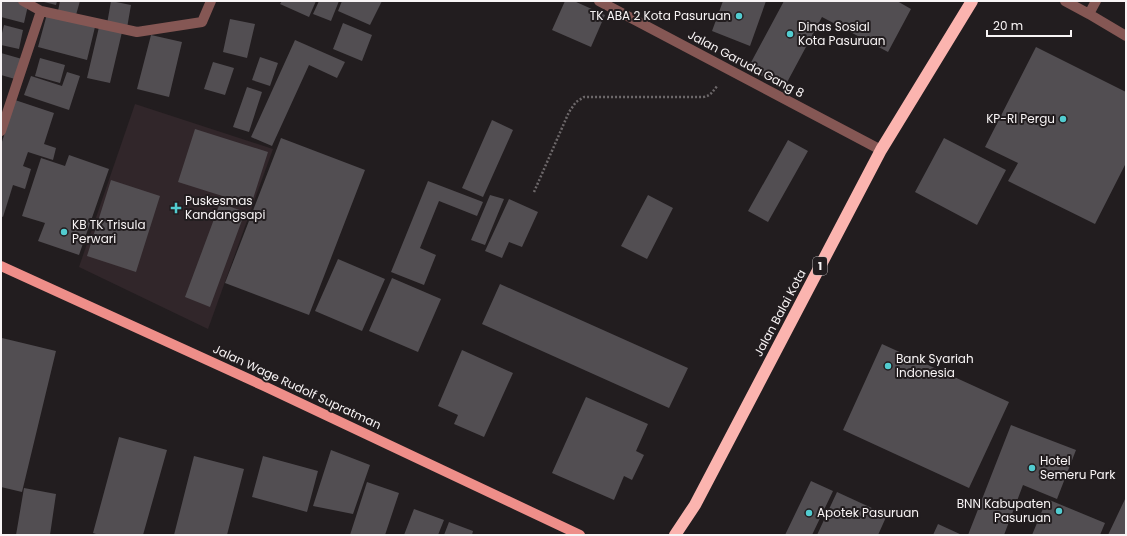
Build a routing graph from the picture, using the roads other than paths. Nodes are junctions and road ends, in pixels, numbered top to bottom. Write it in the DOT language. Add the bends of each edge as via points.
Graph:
graph roads {
  1 [pos="23,1"];
  2 [pos="211,1"];
  3 [pos="600,1"];
  4 [pos="972,1"];
  5 [pos="1065,1"];
  6 [pos="1096,1"];
  7 [pos="41,10"];
  8 [pos="1089,14"];
  9 [pos="1126,36"];
  10 [pos="1,131"];
  11 [pos="881,150"];
  12 [pos="1,266"];
  13 [pos="580,535"];
  14 [pos="675,535"];
  1 -- 7 [label="street"];
  2 -- 7 [label="street" via="202,22 136,32"];
  3 -- 11 [label="street, Jalan Garuda Gang 8"];
  4 -- 11 [label="highway, Jalan Balai Kota / 1"];
  5 -- 8 [label="street"];
  6 -- 8 [label="street"];
  7 -- 10 [label="street"];
  8 -- 9 [label="street"];
  11 -- 14 [label="highway, Jalan Balai Kota / 1" via="698,498"];
  12 -- 13 [label="main road, Jalan Wage Rudolf Supratman"];
}
